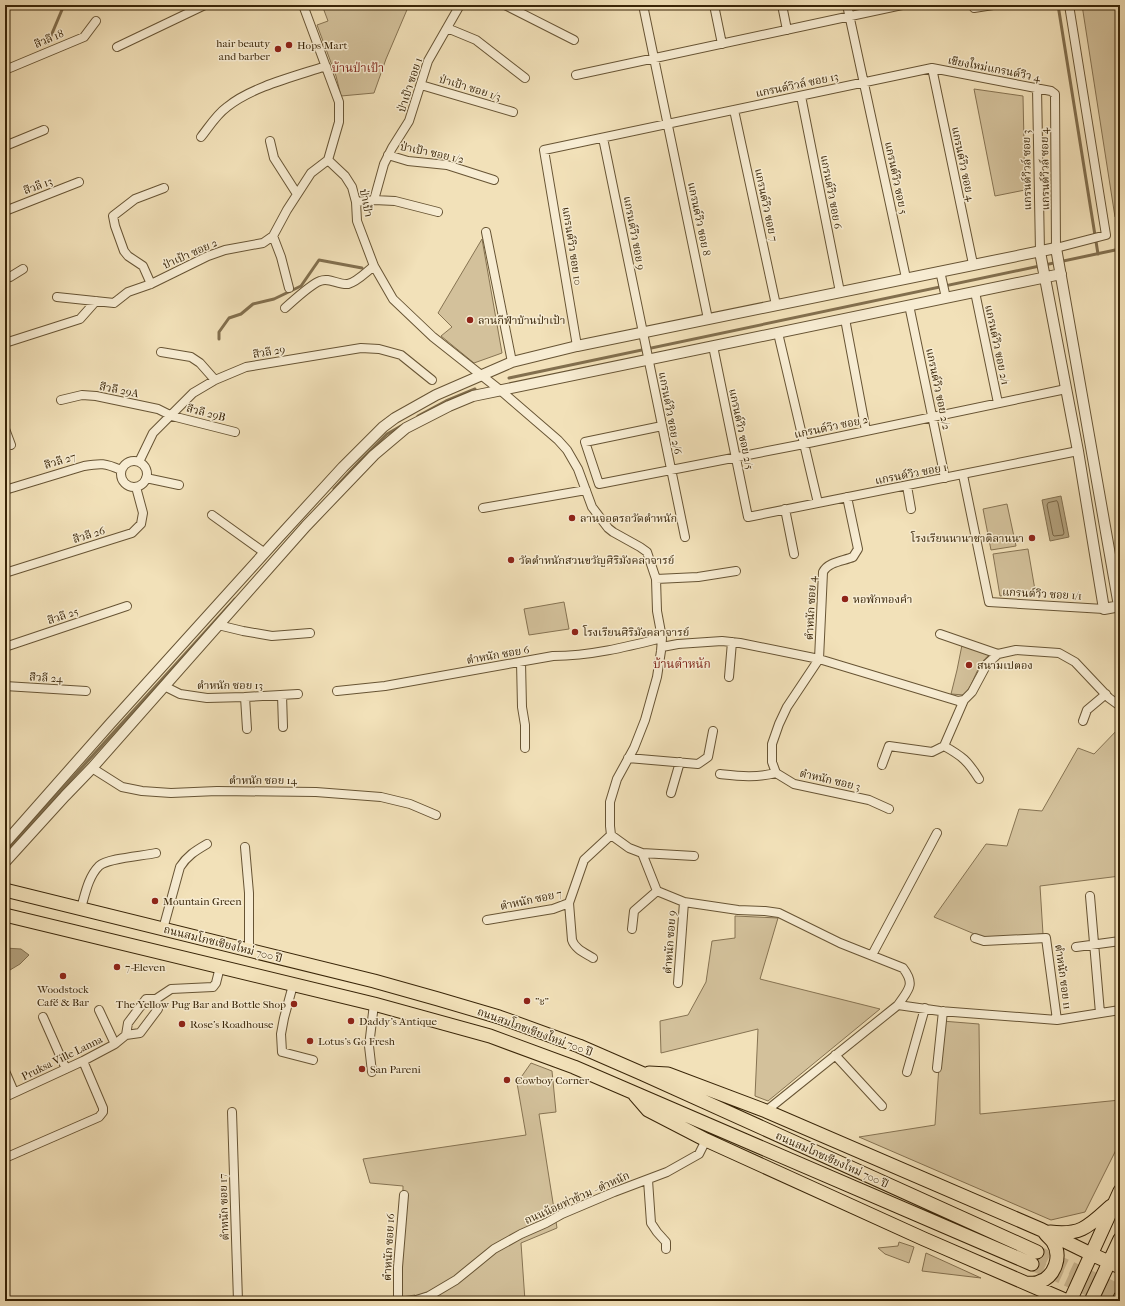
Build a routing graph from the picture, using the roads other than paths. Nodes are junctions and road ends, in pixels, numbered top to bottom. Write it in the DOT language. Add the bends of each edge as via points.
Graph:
graph roads {
  1 [pos="204,5"];
  2 [pos="303,5"];
  3 [pos="460,5"];
  4 [pos="505,5"];
  5 [pos="643,5"];
  6 [pos="714,5"];
  7 [pos="782,5"];
  8 [pos="848,5"];
  9 [pos="902,5"];
  10 [pos="993,5"];
  11 [pos="1069,5"];
  12 [pos="974,8"];
  13 [pos="850,16"];
  14 [pos="96,21"];
  15 [pos="447,28"];
  16 [pos="787,30"];
  17 [pos="574,40"];
  18 [pos="722,44"];
  19 [pos="117,47"];
  20 [pos="655,58"];
  21 [pos="326,66"];
  22 [pos="932,68"];
  23 [pos="5,70"];
  24 [pos="576,75"];
  25 [pos="525,78"];
  26 [pos="865,82"];
  27 [pos="421,85"];
  28 [pos="1037,88"];
  29 [pos="1051,91"];
  30 [pos="801,96"];
  31 [pos="734,110"];
  32 [pos="512,112"];
  33 [pos="667,124"];
  34 [pos="44,130"];
  35 [pos="201,137"];
  36 [pos="603,138"];
  37 [pos="270,141"];
  38 [pos="5,146"];
  39 [pos="544,150"];
  40 [pos="388,155"];
  41 [pos="328,160"];
  42 [pos="494,180"];
  43 [pos="79,182"];
  44 [pos="164,188"];
  45 [pos="297,194"];
  46 [pos="374,200"];
  47 [pos="356,202"];
  48 [pos="5,211"];
  49 [pos="438,212"];
  50 [pos="486,232"];
  51 [pos="273,236"];
  52 [pos="1057,251"];
  53 [pos="1041,254"];
  54 [pos="973,264"];
  55 [pos="374,266"];
  56 [pos="23,269"];
  57 [pos="1061,271"];
  58 [pos="940,275"];
  59 [pos="1045,275"];
  60 [pos="5,278"];
  61 [pos="906,278"];
  62 [pos="152,284"];
  63 [pos="289,288"];
  64 [pos="840,292"];
  65 [pos="975,292"];
  66 [pos="945,293"];
  67 [pos="57,297"];
  68 [pos="96,302"];
  69 [pos="776,305"];
  70 [pos="910,305"];
  71 [pos="284,308"];
  72 [pos="708,319"];
  73 [pos="845,319"];
  74 [pos="778,333"];
  75 [pos="643,335"];
  76 [pos="5,343"];
  77 [pos="577,346"];
  78 [pos="712,346"];
  79 [pos="161,352"];
  80 [pos="648,355"];
  81 [pos="512,362"];
  82 [pos="480,375"];
  83 [pos="215,380"];
  84 [pos="432,380"];
  85 [pos="1066,389"];
  86 [pos="500,390"];
  87 [pos="61,400"];
  88 [pos="998,403"];
  89 [pos="172,416"];
  90 [pos="933,416"];
  91 [pos="662,426"];
  92 [pos="5,429"];
  93 [pos="866,431"];
  94 [pos="235,432"];
  95 [pos="804,444"];
  96 [pos="11,445"];
  97 [pos="1078,451"];
  98 [pos="736,457"];
  99 [pos="139,462"];
  100 [pos="121,470"];
  101 [pos="670,470"];
  102 [pos="963,475"];
  103 [pos="146,478"];
  104 [pos="945,478"];
  105 [pos="179,485"];
  106 [pos="907,486"];
  107 [pos="136,487"];
  108 [pos="5,490"];
  109 [pos="586,490"];
  110 [pos="847,497"];
  111 [pos="818,503"];
  112 [pos="483,508"];
  113 [pos="911,509"];
  114 [pos="785,510"];
  115 [pos="212,515"];
  116 [pos="748,517"];
  117 [pos="685,537"];
  118 [pos="265,553"];
  119 [pos="794,554"];
  120 [pos="736,571"];
  121 [pos="5,573"];
  122 [pos="656,579"];
  123 [pos="127,606"];
  124 [pos="1119,606"];
  125 [pos="1104,608"];
  126 [pos="211,626"];
  127 [pos="310,633"];
  128 [pos="940,634"];
  129 [pos="662,638"];
  130 [pos="732,642"];
  131 [pos="5,647"];
  132 [pos="662,647"];
  133 [pos="998,654"];
  134 [pos="819,658"];
  135 [pos="521,662"];
  136 [pos="729,677"];
  137 [pos="5,686"];
  138 [pos="164,686"];
  139 [pos="86,691"];
  140 [pos="338,691"];
  141 [pos="298,694"];
  142 [pos="1106,694"];
  143 [pos="282,695"];
  144 [pos="245,697"];
  145 [pos="964,700"];
  146 [pos="1120,706"];
  147 [pos="1083,721"];
  148 [pos="283,727"];
  149 [pos="246,729"];
  150 [pos="714,731"];
  151 [pos="944,746"];
  152 [pos="525,748"];
  153 [pos="628,758"];
  154 [pos="680,762"];
  155 [pos="882,765"];
  156 [pos="92,768"];
  157 [pos="776,773"];
  158 [pos="720,774"];
  159 [pos="979,779"];
  160 [pos="671,793"];
  161 [pos="889,809"];
  162 [pos="436,815"];
  163 [pos="937,833"];
  164 [pos="611,835"];
  165 [pos="5,843"];
  166 [pos="206,844"];
  167 [pos="245,846"];
  168 [pos="156,853"];
  169 [pos="642,853"];
  170 [pos="694,856"];
  171 [pos="5,862"];
  172 [pos="5,890"];
  173 [pos="657,891"];
  174 [pos="1090,896"];
  175 [pos="684,902"];
  176 [pos="569,903"];
  177 [pos="81,908"];
  178 [pos="5,914"];
  179 [pos="487,920"];
  180 [pos="163,929"];
  181 [pos="632,929"];
  182 [pos="975,938"];
  183 [pos="1120,941"];
  184 [pos="1095,944"];
  185 [pos="1076,947"];
  186 [pos="249,950"];
  187 [pos="872,955"];
  188 [pos="593,958"];
  189 [pos="220,967"];
  190 [pos="678,983"];
  191 [pos="293,985"];
  192 [pos="156,999"];
  193 [pos="374,1004"];
  194 [pos="898,1005"];
  195 [pos="925,1008"];
  196 [pos="99,1010"];
  197 [pos="1120,1010"];
  198 [pos="944,1011"];
  199 [pos="1100,1013"];
  200 [pos="43,1017"];
  201 [pos="1057,1020"];
  202 [pos="126,1035"];
  203 [pos="115,1044"];
  204 [pos="835,1055"];
  205 [pos="313,1060"];
  206 [pos="83,1061"];
  207 [pos="936,1068"];
  208 [pos="66,1069"];
  209 [pos="5,1071"];
  210 [pos="372,1072"];
  211 [pos="907,1072"];
  212 [pos="641,1073"];
  213 [pos="14,1092"];
  214 [pos="632,1092"];
  215 [pos="5,1097"];
  216 [pos="882,1106"];
  217 [pos="766,1111"];
  218 [pos="232,1112"];
  219 [pos="706,1140"];
  220 [pos="5,1158"];
  221 [pos="648,1180"];
  222 [pos="404,1195"];
  223 [pos="1118,1197"];
  224 [pos="1042,1230"];
  225 [pos="1120,1239"];
  226 [pos="666,1249"];
  227 [pos="1091,1254"];
  228 [pos="1115,1264"];
  229 [pos="1020,1281"];
  230 [pos="1120,1298"];
  231 [pos="238,1301"];
  232 [pos="398,1301"];
  233 [pos="413,1301"];
  234 [pos="1038,1301"];
  235 [pos="1069,1301"];
  236 [pos="1091,1301"];
  237 [pos="1119,1301"];
  1 -- 19 [label="street"];
  2 -- 21 [label="street"];
  3 -- 15 [label="street, ป่าเป้า ซอย 1"];
  4 -- 17 [label="street"];
  5 -- 20 [label="street"];
  6 -- 18 [label="street"];
  7 -- 16 [label="street"];
  8 -- 13 [label="street, แกรนด์วิว ซอย 5"];
  9 -- 13 [label="street"];
  10 -- 12 [label="street"];
  11 -- 52 [label="street" via="1106,235"];
  13 -- 16 [label="street"];
  13 -- 26 [label="street, แกรนด์วิว ซอย 5"];
  14 -- 23 [label="street, สีวลี 18" via="84,37"];
  15 -- 25 [label="street" via="476,40"];
  15 -- 27 [label="street, ป่าเป้า ซอย 1" via="428,62"];
  16 -- 18 [label="street"];
  18 -- 20 [label="street"];
  20 -- 24 [label="street"];
  20 -- 33 [label="street"];
  21 -- 35 [label="street" via="246,94 227,106"];
  21 -- 41 [label="street" via="339,102 339,122"];
  22 -- 26 [label="street, แกรนด์วิวล์ ซอย 13"];
  22 -- 28 [label="street, เชียงใหม่แกรนด์วิว 4"];
  22 -- 54 [label="street, แกรนด์วิว ซอย 4"];
  26 -- 30 [label="street, แกรนด์วิวล์ ซอย 13"];
  26 -- 61 [label="street, แกรนด์วิว ซอย 5"];
  27 -- 32 [label="street, ป่าเป้า ซอย 1/3"];
  27 -- 40 [label="street, ป่าเป้า ซอย 1" via="409,122"];
  28 -- 29 [label="street, เชียงใหม่แกรนด์วิว 4"];
  28 -- 53 [label="street, แกรนด์วิวล์ ซอย 3"];
  29 -- 52 [label="street, แกรนด์วิวล์ ซอย 4" via="1055,94"];
  30 -- 31 [label="street, แกรนด์วิวล์ ซอย 13"];
  30 -- 64 [label="street, แกรนด์วิว ซอย 6"];
  31 -- 33 [label="street, แกรนด์วิวล์ ซอย 13"];
  31 -- 69 [label="street, แกรนด์วิว ซอย 7"];
  33 -- 36 [label="street, แกรนด์วิวล์ ซอย 13"];
  33 -- 72 [label="street, แกรนด์วิว ซอย 8"];
  34 -- 38 [label="street"];
  36 -- 39 [label="street, แกรนด์วิวล์ ซอย 13"];
  36 -- 75 [label="street, แกรนด์วิว ซอย 9"];
  37 -- 45 [label="street" via="274,158"];
  39 -- 77 [label="street, แกรนด์วิว ซอย 10"];
  40 -- 42 [label="street, ป่าเป้า ซอย 1/2" via="408,161 447,165"];
  40 -- 46 [label="street, ป่าเป้า ซอย 1"];
  41 -- 45 [label="street" via="311,173"];
  41 -- 47 [label="street, ป่าเป้า" via="345,176 352,187"];
  43 -- 48 [label="street, สีวลี 13"];
  44 -- 62 [label="street" via="135,199 113,216 124,251 143,266"];
  45 -- 51 [label="street"];
  46 -- 47 [label="street"];
  46 -- 49 [label="street" via="396,201"];
  47 -- 55 [label="street, ป่าเป้า" via="357,221"];
  50 -- 81 [label="street"];
  51 -- 62 [label="street, ป่าเป้า ซอย 2" via="263,243 224,250 208,256"];
  51 -- 63 [label="street"];
  52 -- 53 [label="street"];
  52 -- 57 [label="street"];
  53 -- 54 [label="street"];
  53 -- 59 [label="street"];
  54 -- 58 [label="street"];
  55 -- 71 [label="street" via="349,284 327,280 318,282"];
  55 -- 82 [label="street, ป่าเป้า" via="393,299 433,337"];
  56 -- 60 [label="street"];
  57 -- 59 [label="street"];
  57 -- 124 [label="street"];
  58 -- 61 [label="street"];
  58 -- 66 [label="street"];
  59 -- 65 [label="street"];
  59 -- 85 [label="street"];
  61 -- 64 [label="street"];
  62 -- 68 [label="street, ป่าเป้า ซอย 2" via="128,292 114,303"];
  64 -- 69 [label="street"];
  65 -- 66 [label="street"];
  65 -- 88 [label="street, แกรนด์วิว ซอย 2/1"];
  66 -- 70 [label="street"];
  67 -- 68 [label="street, ป่าเป้า ซอย 2"];
  68 -- 76 [label="street" via="80,319"];
  69 -- 72 [label="street"];
  70 -- 73 [label="street"];
  70 -- 90 [label="street, แกรนด์วิว ซอย 2/2"];
  72 -- 75 [label="street"];
  73 -- 74 [label="street"];
  73 -- 93 [label="street"];
  74 -- 78 [label="street"];
  74 -- 95 [label="street"];
  75 -- 77 [label="street"];
  75 -- 80 [label="street, แกรนด์วิว ซอย 9"];
  77 -- 81 [label="street"];
  78 -- 80 [label="street"];
  78 -- 98 [label="street, แกรนด์วิว ซอย 2/5"];
  79 -- 83 [label="street" via="191,357"];
  80 -- 86 [label="street"];
  80 -- 91 [label="street, แกรนด์วิว ซอย 2/6"];
  81 -- 82 [label="street"];
  82 -- 86 [label="street, ป่าเป้า"];
  82 -- 118 [label="street" via="416,406 384,427"];
  83 -- 84 [label="street, สีวลี 29" via="246,367 361,348 379,349 400,355"];
  83 -- 89 [label="street, สีวลี 29" via="194,393"];
  85 -- 88 [label="street, แกรนด์วิว ซอย 2"];
  85 -- 97 [label="street"];
  86 -- 109 [label="street, ป่าเป้า" via="567,450"];
  86 -- 126 [label="street" via="473,396 406,428 374,455 306,526 251,590"];
  87 -- 89 [label="street, สีวลี 29A" via="82,395 96,396 158,409"];
  88 -- 90 [label="street, แกรนด์วิว ซอย 2"];
  89 -- 94 [label="street, สีวลี 29B"];
  89 -- 99 [label="street, สีวลี 29" via="153,434"];
  90 -- 93 [label="street, แกรนด์วิว ซอย 2"];
  90 -- 104 [label="street, แกรนด์วิว ซอย 2/2"];
  91 -- 101 [label="street, แกรนด์วิว ซอย 2/6"];
  91 -- 101 [label="street, แกรนด์วิว ซอย 2" via="585,442 600,484"];
  92 -- 96 [label="street"];
  93 -- 95 [label="street, แกรนด์วิว ซอย 2"];
  95 -- 98 [label="street, แกรนด์วิว ซอย 2"];
  95 -- 111 [label="street"];
  97 -- 102 [label="street, แกรนด์วิว ซอย 1"];
  97 -- 125 [label="street"];
  98 -- 101 [label="street, แกรนด์วิว ซอย 2"];
  98 -- 116 [label="street, แกรนด์วิว ซอย 2/5"];
  99 -- 100 [label="street" via="131,461"];
  99 -- 103 [label="street" via="146,468"];
  100 -- 107 [label="street" via="121,479 124,483"];
  100 -- 108 [label="street, สีวลี 27" via="108,464 95,464"];
  101 -- 117 [label="street, แกรนด์วิว ซอย 2/6"];
  102 -- 104 [label="street, แกรนด์วิว ซอย 1"];
  102 -- 125 [label="street, แกรนด์วิว ซอย 1/1" via="989,602"];
  103 -- 105 [label="street"];
  103 -- 107 [label="street"];
  104 -- 106 [label="street, แกรนด์วิว ซอย 1"];
  106 -- 110 [label="street, แกรนด์วิว ซอย 1"];
  106 -- 113 [label="street"];
  107 -- 121 [label="street, สีวลี 26" via="143,513 141,524 132,533"];
  109 -- 112 [label="street"];
  109 -- 122 [label="street, ป่าเป้า" via="592,507 608,528 647,552"];
  110 -- 111 [label="street, แกรนด์วิว ซอย 1"];
  110 -- 134 [label="street, ตำหนัก ซอย 4" via="858,549 853,557 824,569"];
  111 -- 114 [label="street, แกรนด์วิว ซอย 1"];
  114 -- 116 [label="street, แกรนด์วิว ซอย 1"];
  114 -- 119 [label="street"];
  115 -- 118 [label="street"];
  118 -- 126 [label="street"];
  120 -- 122 [label="street" via="698,577"];
  122 -- 129 [label="street, ป่าเป้า" via="657,611"];
  123 -- 131 [label="street, สีวลี 25"];
  124 -- 125 [label="street"];
  126 -- 127 [label="street" via="272,636"];
  126 -- 138 [label="street"];
  126 -- 165 [label="street" via="110,724"];
  128 -- 133 [label="street"];
  129 -- 132 [label="street, ป่าเป้า"];
  129 -- 135 [label="street, ตำหนัก ซอย 6" via="616,650"];
  130 -- 132 [label="street"];
  130 -- 134 [label="street"];
  130 -- 136 [label="street"];
  132 -- 153 [label="street, ป่าเป้า" via="647,712"];
  133 -- 142 [label="street" via="1016,650 1058,653 1075,662"];
  133 -- 145 [label="street" via="987,664 972,692"];
  134 -- 145 [label="street" via="958,701"];
  134 -- 157 [label="street" via="787,706 779,724 772,744 772,762"];
  135 -- 140 [label="street, ตำหนัก ซอย 6" via="385,686"];
  135 -- 152 [label="street"];
  137 -- 139 [label="street, สีวลี 24"];
  138 -- 144 [label="street, ตำหนัก ซอย 13" via="180,694 200,697"];
  138 -- 156 [label="street"];
  141 -- 143 [label="street, ตำหนัก ซอย 13"];
  142 -- 146 [label="street"];
  142 -- 147 [label="street" via="1087,710"];
  143 -- 144 [label="street, ตำหนัก ซอย 13"];
  143 -- 148 [label="street"];
  144 -- 149 [label="street"];
  145 -- 151 [label="street"];
  150 -- 154 [label="street" via="708,756 698,764"];
  151 -- 155 [label="street" via="932,752 889,746"];
  151 -- 159 [label="street" via="965,759"];
  153 -- 154 [label="street"];
  153 -- 164 [label="street, ป่าเป้า" via="617,779 610,802"];
  154 -- 160 [label="street"];
  156 -- 162 [label="street, ตำหนัก ซอย 14" via="122,787 142,791 316,792 374,796 410,804"];
  156 -- 171 [label="street"];
  157 -- 158 [label="street" via="751,777"];
  157 -- 161 [label="street, ตำหนัก ซอย 3" via="794,784 869,800"];
  163 -- 187 [label="street"];
  164 -- 169 [label="street" via="629,848"];
  164 -- 176 [label="street, ตำหนัก ซอย 7" via="584,860"];
  166 -- 180 [label="street" via="189,855 180,867"];
  167 -- 186 [label="street" via="249,893"];
  168 -- 177 [label="street" via="113,860 100,866 92,876"];
  169 -- 170 [label="street"];
  169 -- 173 [label="street"];
  172 -- 177 [label="main road, ถนนสมโภชเชียงใหม่ 700 ปี"];
  173 -- 175 [label="street"];
  173 -- 181 [label="street" via="634,911"];
  174 -- 184 [label="street"];
  175 -- 187 [label="street" via="779,913 840,943"];
  175 -- 190 [label="street, ตำหนัก ซอย 9"];
  176 -- 179 [label="street, ตำหนัก ซอย 7" via="553,909"];
  176 -- 188 [label="street" via="573,944"];
  177 -- 180 [label="main road, ถนนสมโภชเชียงใหม่ 700 ปี"];
  178 -- 189 [label="main road, ถนนสมโภชเชียงใหม่ 700 ปี"];
  180 -- 186 [label="main road, ถนนสมโภชเชียงใหม่ 700 ปี"];
  182 -- 201 [label="street, ตำหนัก ซอย 11" via="984,941 1046,938"];
  183 -- 184 [label="street"];
  184 -- 185 [label="street"];
  184 -- 199 [label="street"];
  186 -- 212 [label="main road, ถนนสมโภชเชียงใหม่ 700 ปี" via="438,998 579,1046"];
  187 -- 194 [label="street" via="903,968 909,975 911,982"];
  189 -- 191 [label="main road, ถนนสมโภชเชียงใหม่ 700 ปี"];
  189 -- 192 [label="street" via="213,987 172,989"];
  191 -- 193 [label="main road, ถนนสมโภชเชียงใหม่ 700 ปี"];
  191 -- 205 [label="street" via="281,1034 282,1052"];
  192 -- 202 [label="street" via="146,999 128,1023"];
  192 -- 202 [label="street, Pruksa Ville Lanna" via="158,1009 140,1033"];
  193 -- 210 [label="street" via="369,1046"];
  193 -- 214 [label="main road, ถนนสมโภชเชียงใหม่ 700 ปี" via="490,1036"];
  194 -- 195 [label="street"];
  194 -- 204 [label="street"];
  195 -- 198 [label="street"];
  195 -- 211 [label="street"];
  196 -- 203 [label="street"];
  197 -- 199 [label="street"];
  198 -- 201 [label="street"];
  198 -- 207 [label="street"];
  199 -- 201 [label="street"];
  200 -- 208 [label="street"];
  202 -- 203 [label="street, Pruksa Ville Lanna"];
  203 -- 206 [label="street, Pruksa Ville Lanna"];
  204 -- 216 [label="street"];
  204 -- 217 [label="street"];
  206 -- 208 [label="street, Pruksa Ville Lanna"];
  206 -- 220 [label="street" via="103,1108 99,1117"];
  208 -- 213 [label="street, Pruksa Ville Lanna"];
  209 -- 213 [label="street"];
  212 -- 214 [label="main road, ถนนสมโภชเชียงใหม่ 700 ปี" via="1034,1258"];
  212 -- 217 [label="main road" via="668,1074"];
  213 -- 215 [label="street, Pruksa Ville Lanna"];
  214 -- 219 [label="main road" via="648,1110"];
  217 -- 224 [label="main road"];
  218 -- 231 [label="street, ตำหนัก ซอย 17"];
  219 -- 221 [label="street, ถนนน้อยท่าข้าม - ตำหนัก" via="699,1154"];
  219 -- 229 [label="main road"];
  221 -- 226 [label="street" via="651,1223 666,1242"];
  221 -- 233 [label="street, ถนนน้อยท่าข้าม - ตำหนัก" via="562,1214 521,1234 494,1249 456,1280 429,1296"];
  222 -- 232 [label="street, ตำหนัก ซอย 16"];
  223 -- 224 [label="main road" via="1089,1225 1079,1231 1059,1233"];
  223 -- 227 [label="main road"];
  224 -- 227 [label="main road"];
  224 -- 229 [label="main road" via="1053,1242 1057,1262 1041,1282"];
  225 -- 228 [label="main road"];
  227 -- 228 [label="main road"];
  227 -- 235 [label="main road"];
  228 -- 236 [label="main road"];
  229 -- 234 [label="main road"];
  229 -- 235 [label="main road"];
  230 -- 237 [label="main road"];
}
